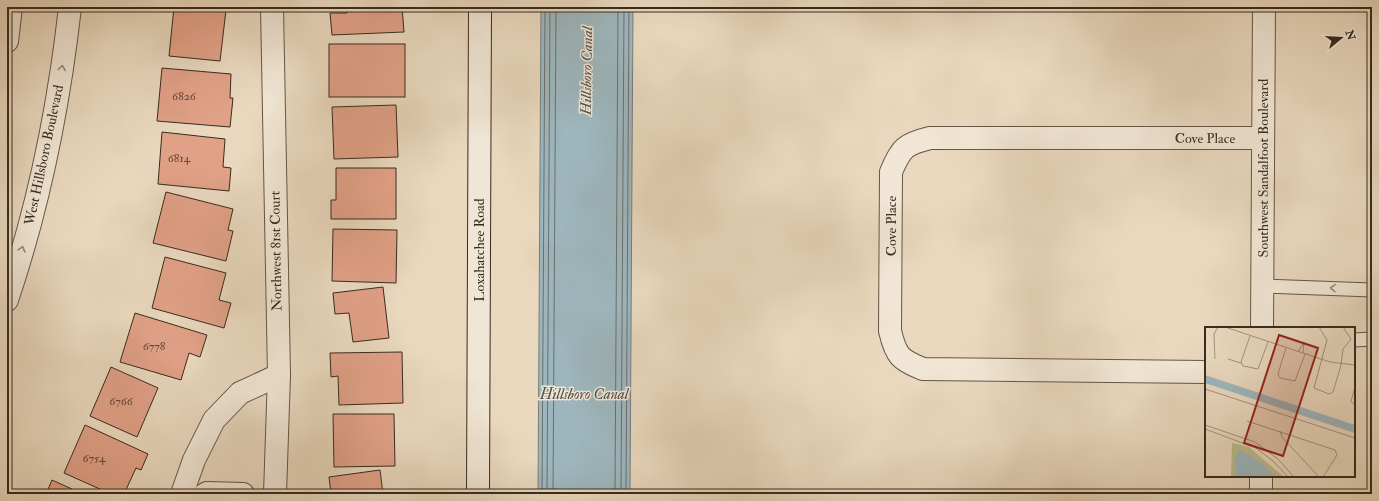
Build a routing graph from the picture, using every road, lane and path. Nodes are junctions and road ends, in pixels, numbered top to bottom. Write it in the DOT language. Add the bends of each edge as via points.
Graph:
graph roads {
  1 [pos="11,7"];
  2 [pos="70,7"];
  3 [pos="272,7"];
  4 [pos="480,7"];
  5 [pos="1264,7"];
  6 [pos="7,40"];
  7 [pos="1263,138"];
  8 [pos="1262,286"];
  9 [pos="1372,290"];
  10 [pos="7,300"];
  11 [pos="1262,327"];
  12 [pos="1372,339"];
  13 [pos="1355,340"];
  14 [pos="1205,372"];
  15 [pos="279,375"];
  16 [pos="1261,477"];
  17 [pos="182,494"];
  18 [pos="205,494"];
  19 [pos="243,494"];
  20 [pos="275,494"];
  21 [pos="478,494"];
  22 [pos="1261,494"];
  1 -- 6 [label="street"];
  10 -- 2 [label="street, West Hillsboro Boulevard, one-way" via="32,214 52,129"];
  3 -- 15 [label="street, Northwest 81st Court"];
  4 -- 21 [label="street, Loxahatchee Road"];
  5 -- 7 [label="street, Southwest Sandalfoot Boulevard"];
  7 -- 8 [label="street, Southwest Sandalfoot Boulevard"];
  7 -- 14 [label="street, Cove Place" via="930,138 912,142 898,154 891,172 890,331 894,348 906,362 923,370"];
  9 -- 8 [label="lane, one-way"];
  8 -- 11 [label="street, Southwest Sandalfoot Boulevard"];
  12 -- 13 [label="lane"];
  15 -- 17 [label="street" via="240,394 214,420 194,460"];
  15 -- 20 [label="street, Northwest 81st Court"];
  16 -- 22 [label="street"];
  18 -- 19 [label="street"];
}
